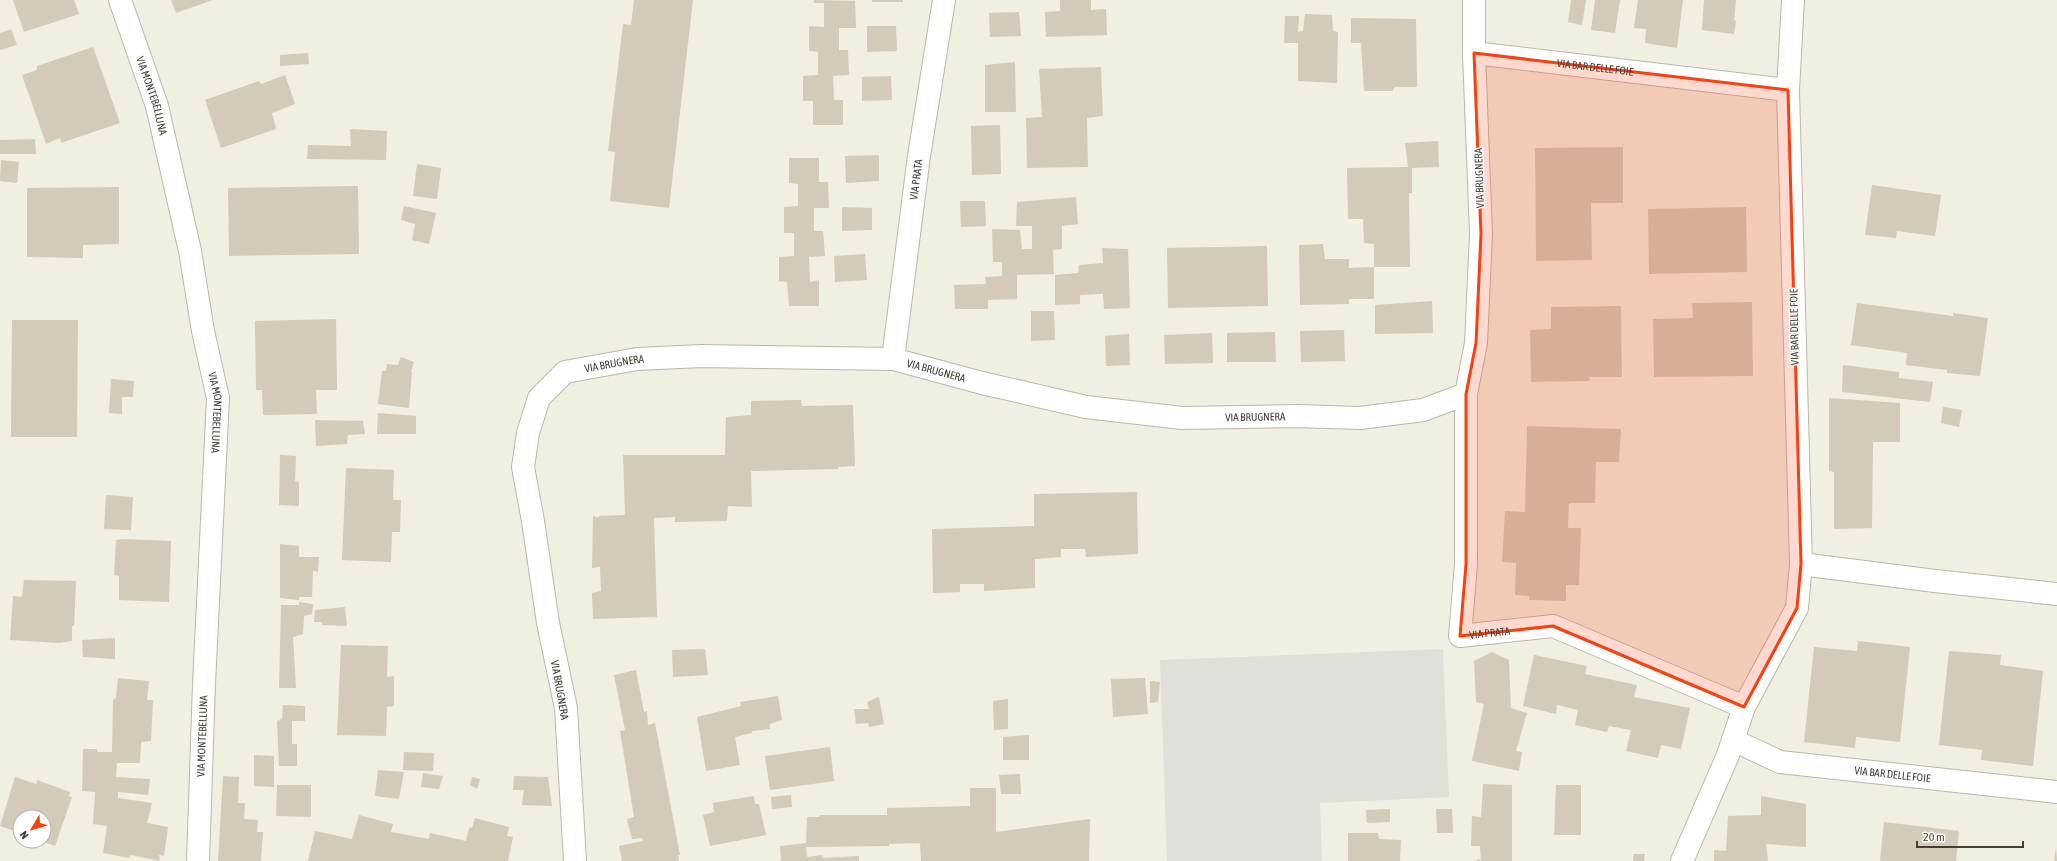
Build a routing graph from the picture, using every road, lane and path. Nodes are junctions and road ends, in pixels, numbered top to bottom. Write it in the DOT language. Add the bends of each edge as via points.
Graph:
graph roads {
  1 [pos="120,0"];
  2 [pos="944,0"];
  3 [pos="1474,0"];
  4 [pos="1793,0"];
  5 [pos="1474,54"];
  6 [pos="1788,90"];
  7 [pos="893,359"];
  8 [pos="1466,394"];
  9 [pos="1800,564"];
  10 [pos="2057,594"];
  11 [pos="1744,708"];
  12 [pos="1733,740"];
  13 [pos="2057,792"];
  14 [pos="198,861"];
  15 [pos="575,861"];
  16 [pos="1682,861"];
  1 -- 14 [label="street, VIA MONTEBELLUNA" via="157,106 190,251 203,331 218,398"];
  2 -- 7 [label="street, VIA PRATA" via="919,156"];
  3 -- 5 [label="street"];
  4 -- 6 [label="street, VIA BAR DELLE FOIE"];
  5 -- 6 [label="street, VIA BAR DELLE FOIE"];
  5 -- 8 [label="street, VIA BRUGNERA" via="1481,234 1476,343"];
  6 -- 9 [label="street, VIA BAR DELLE FOIE"];
  7 -- 8 [label="street, VIA BRUGNERA" via="982,384 1086,407 1182,418 1360,418 1423,410"];
  7 -- 15 [label="street, VIA BRUGNERA" via="702,356 637,359 565,372 539,398 528,433 523,467 548,623 566,708"];
  8 -- 11 [label="street, VIA PRATA" via="1466,564 1460,636 1553,626"];
  9 -- 10 [label="street"];
  9 -- 11 [label="street, VIA BAR DELLE FOIE" via="1797,608"];
  11 -- 12 [label="street, VIA BAR DELLE FOIE"];
  12 -- 13 [label="street, VIA BAR DELLE FOIE" via="1780,762"];
  12 -- 16 [label="street, VIA BAR DELLE FOIE"];
}
